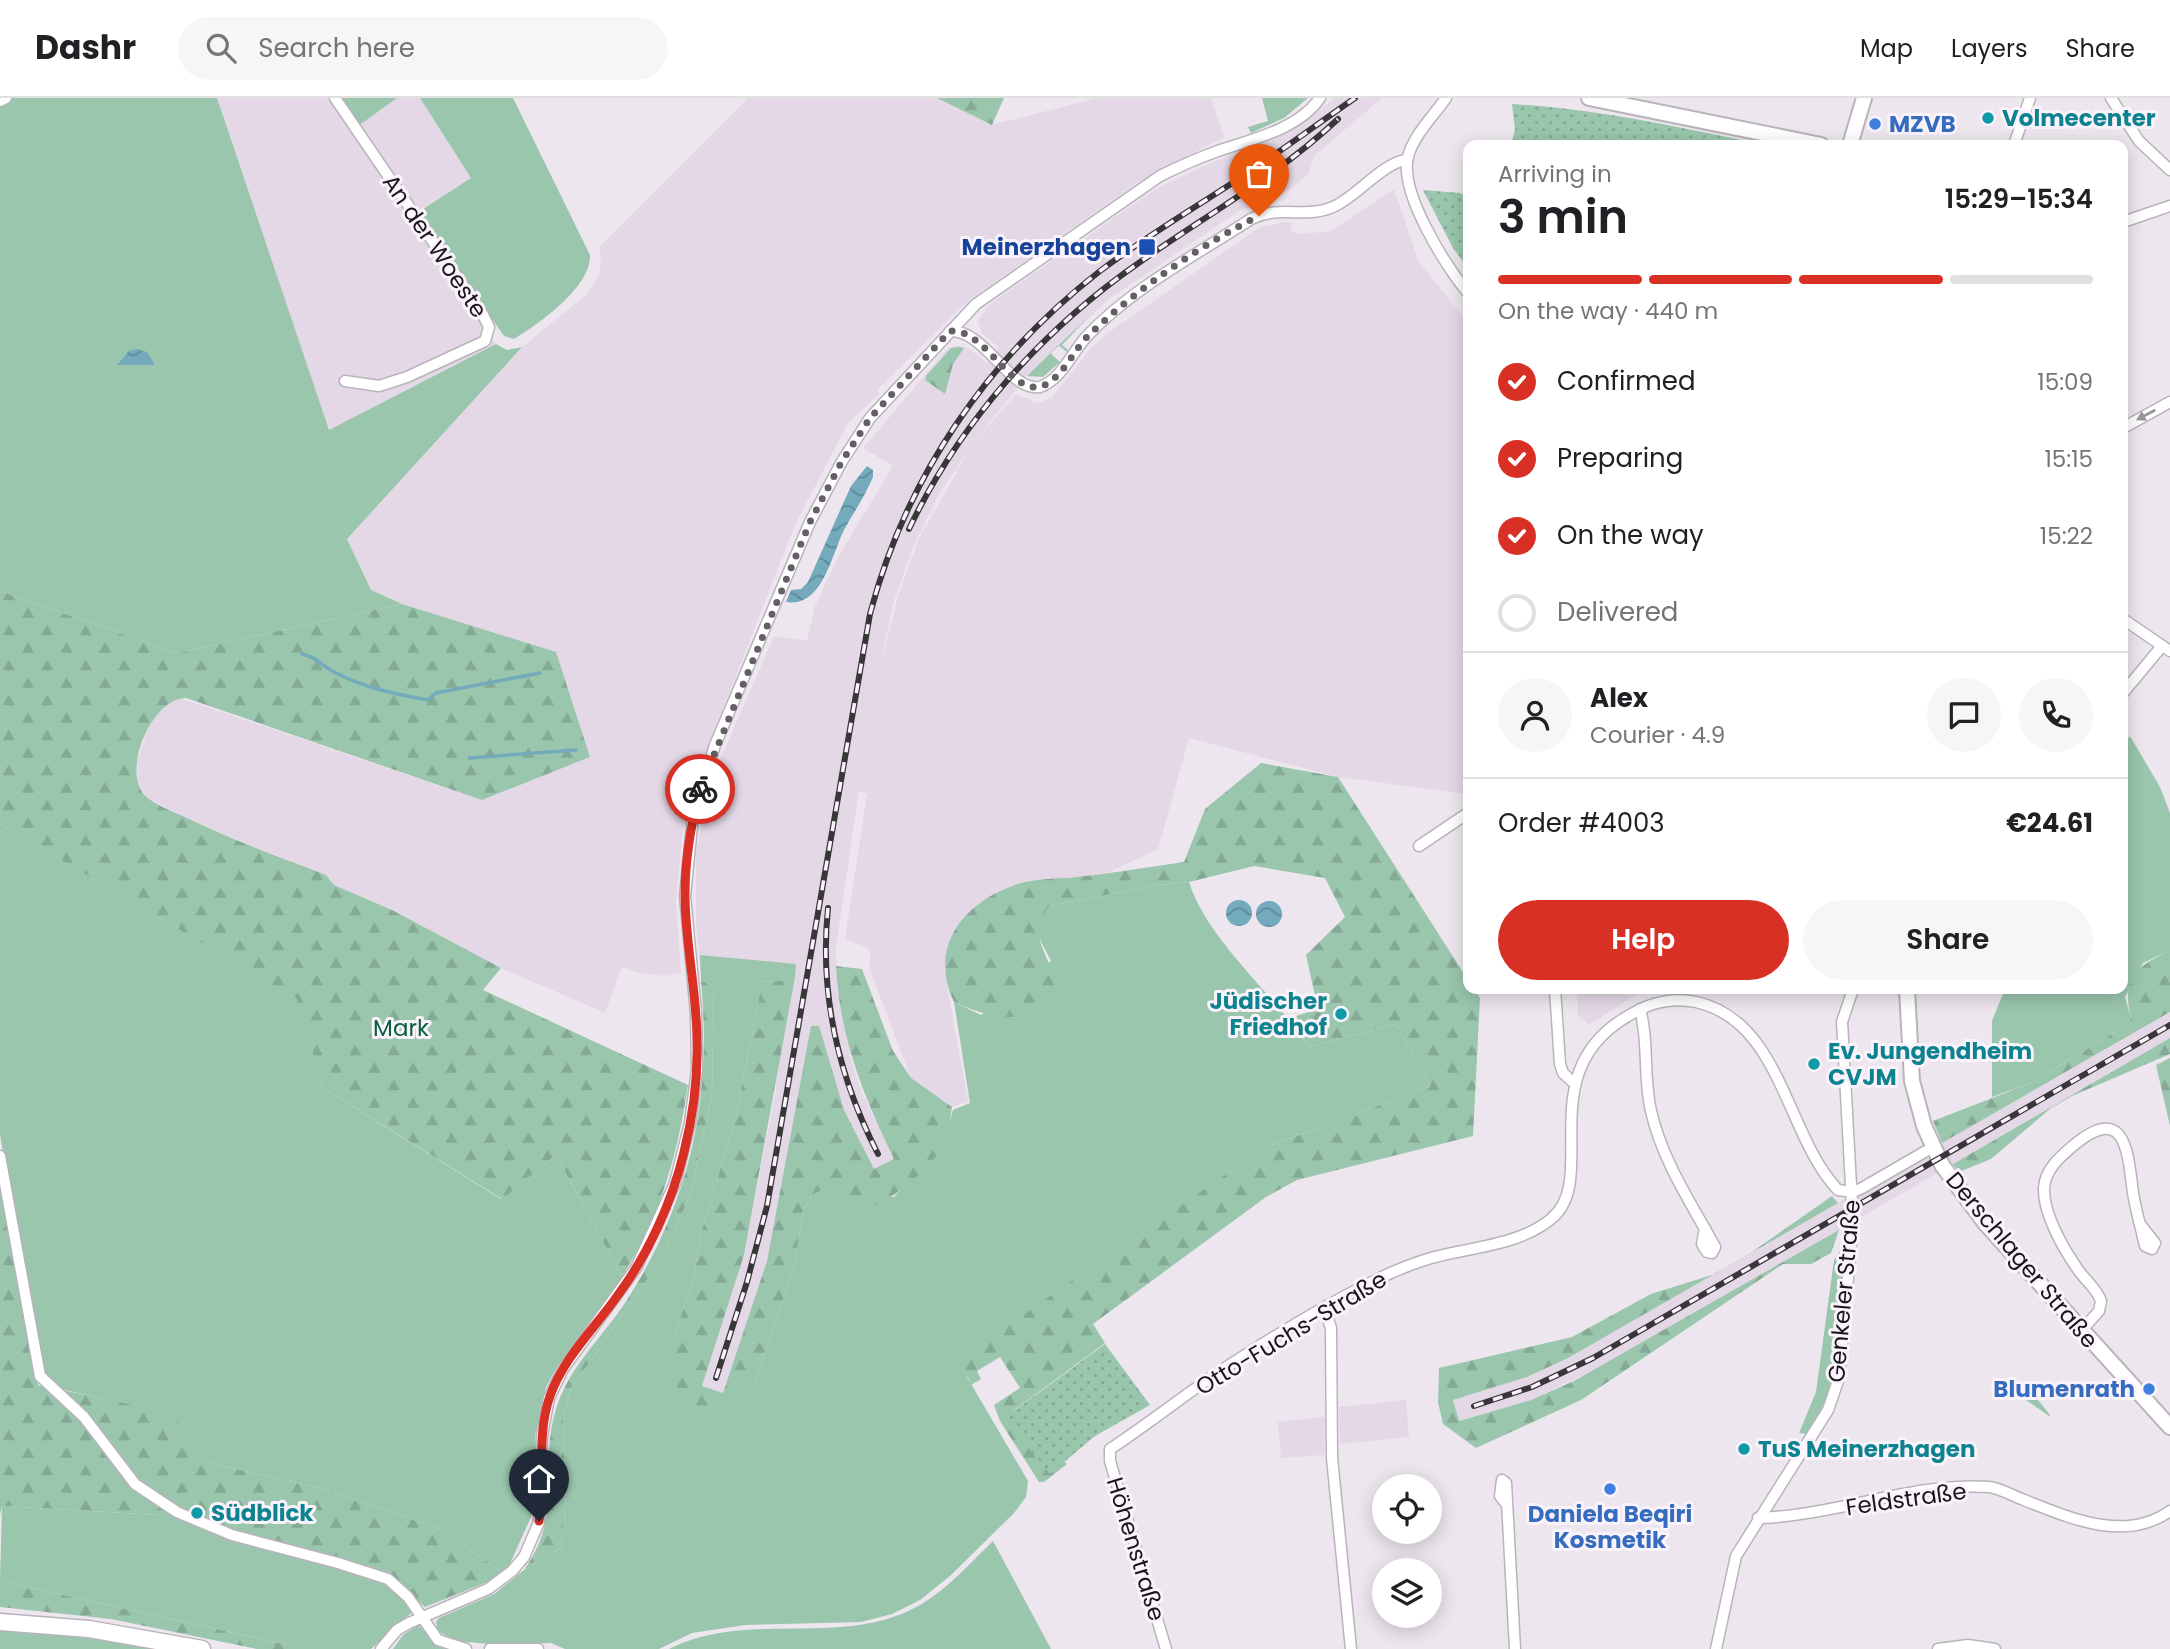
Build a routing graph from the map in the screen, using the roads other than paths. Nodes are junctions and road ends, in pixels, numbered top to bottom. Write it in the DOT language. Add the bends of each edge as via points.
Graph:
graph roads {
  1 [pos="5,98"];
  2 [pos="335,98"];
  3 [pos="1320,98"];
  4 [pos="1446,98"];
  5 [pos="1589,98"];
  6 [pos="1864,98"];
  7 [pos="2030,98"];
  8 [pos="2111,98"];
  9 [pos="0,101"];
  10 [pos="1796,140"];
  11 [pos="1851,140"];
  12 [pos="2016,140"];
  13 [pos="1407,160"];
  14 [pos="2170,170"];
  15 [pos="2170,206"];
  16 [pos="2128,220"];
  17 [pos="1463,285"];
  18 [pos="950,331"];
  19 [pos="345,381"];
  20 [pos="2170,402"];
  21 [pos="2128,425"];
  22 [pos="2128,622"];
  23 [pos="2166,649"];
  24 [pos="2128,688"];
  25 [pos="1463,816"];
  26 [pos="1419,846"];
  27 [pos="1555,994"];
  28 [pos="1851,994"];
  29 [pos="1907,994"];
  30 [pos="1640,1009"];
  31 [pos="1574,1083"];
  32 [pos="1933,1147"];
  33 [pos="0,1156"];
  34 [pos="1853,1192"];
  35 [pos="2140,1224"];
  36 [pos="1705,1228"];
  37 [pos="1324,1308"];
  38 [pos="2081,1331"];
  39 [pos="2170,1427"];
  40 [pos="1110,1449"];
  41 [pos="1507,1505"];
  42 [pos="2170,1511"];
  43 [pos="1758,1518"];
  44 [pos="420,1616"];
  45 [pos="0,1622"];
  46 [pos="202,1649"];
  47 [pos="381,1649"];
  48 [pos="466,1649"];
  49 [pos="490,1649"];
  50 [pos="538,1649"];
  51 [pos="1166,1649"];
  52 [pos="1351,1649"];
  53 [pos="1515,1649"];
  54 [pos="1717,1649"];
  55 [pos="1938,1649"];
  56 [pos="1995,1649"];
  1 -- 9 [label="street"];
  2 -- 19 [label="street, An der Woeste" via="489,327 485,341 407,377 379,386"];
  3 -- 18 [label="street" via="1284,126 1191,161 1141,187 976,304"];
  4 -- 13 [label="street"];
  5 -- 10 [label="main road"];
  6 -- 11 [label="main road"];
  7 -- 12 [label="street"];
  8 -- 14 [label="street" via="2138,141"];
  13 -- 17 [label="street" via="1409,179 1430,233"];
  13 -- 18 [label="street" via="1325,210 1274,210 1251,219 1116,312 1089,334 1053,380 1040,387 1023,383 966,333"];
  15 -- 16 [label="street"];
  18 -- 44 [label="street" via="870,418 841,463 810,522 701,782 687,851 686,924 696,1070 684,1153 641,1259 563,1369 550,1398 542,1434 542,1502 532,1542 498,1583"];
  20 -- 21 [label="street, one-way"];
  22 -- 23 [label="street"];
  23 -- 24 [label="street"];
  25 -- 26 [label="street"];
  27 -- 31 [label="street" via="1560,1064"];
  28 -- 34 [label="street, Genkeler Straße" via="1842,1022"];
  29 -- 32 [label="main road, Derschlager Straße" via="1912,1081"];
  30 -- 31 [label="street, Otto-Fuchs-Straße" via="1599,1039"];
  30 -- 34 [label="street, Otto-Fuchs-Straße" via="1690,1001 1733,1018 1774,1072 1832,1183"];
  30 -- 36 [label="street" via="1656,1132"];
  31 -- 37 [label="street, Otto-Fuchs-Straße" via="1568,1192 1551,1219 1522,1235 1408,1266"];
  32 -- 34 [label="street"];
  32 -- 38 [label="main road, Derschlager Straße" via="1979,1216"];
  33 -- 44 [label="street" via="40,1376 84,1417 135,1484 177,1512 232,1535 388,1579"];
  34 -- 43 [label="street, Genkeler Straße" via="1852,1248 1835,1395"];
  35 -- 38 [label="street" via="2130,1155 2113,1132 2099,1129 2087,1134 2062,1154 2047,1174 2045,1198 2059,1236 2101,1301 2099,1311"];
  37 -- 40 [label="street, Otto-Fuchs-Straße" via="1212,1377"];
  37 -- 52 [label="street" via="1333,1348 1332,1458"];
  38 -- 39 [label="main road, Derschlager Straße"];
  40 -- 51 [label="street, Höhenstraße"];
  41 -- 53 [label="street"];
  42 -- 43 [label="street, Feldstraße" via="2157,1521 2134,1527 2109,1526 2074,1520 1991,1487 1927,1492 1794,1517"];
  43 -- 54 [label="street, Genkeler Straße" via="1736,1556"];
  44 -- 47 [label="street" via="397,1630"];
  44 -- 48 [label="street" via="438,1640"];
  45 -- 46 [label="main road" via="89,1629"];
  49 -- 50 [label="street"];
  55 -- 56 [label="street" via="1968,1645"];
}
